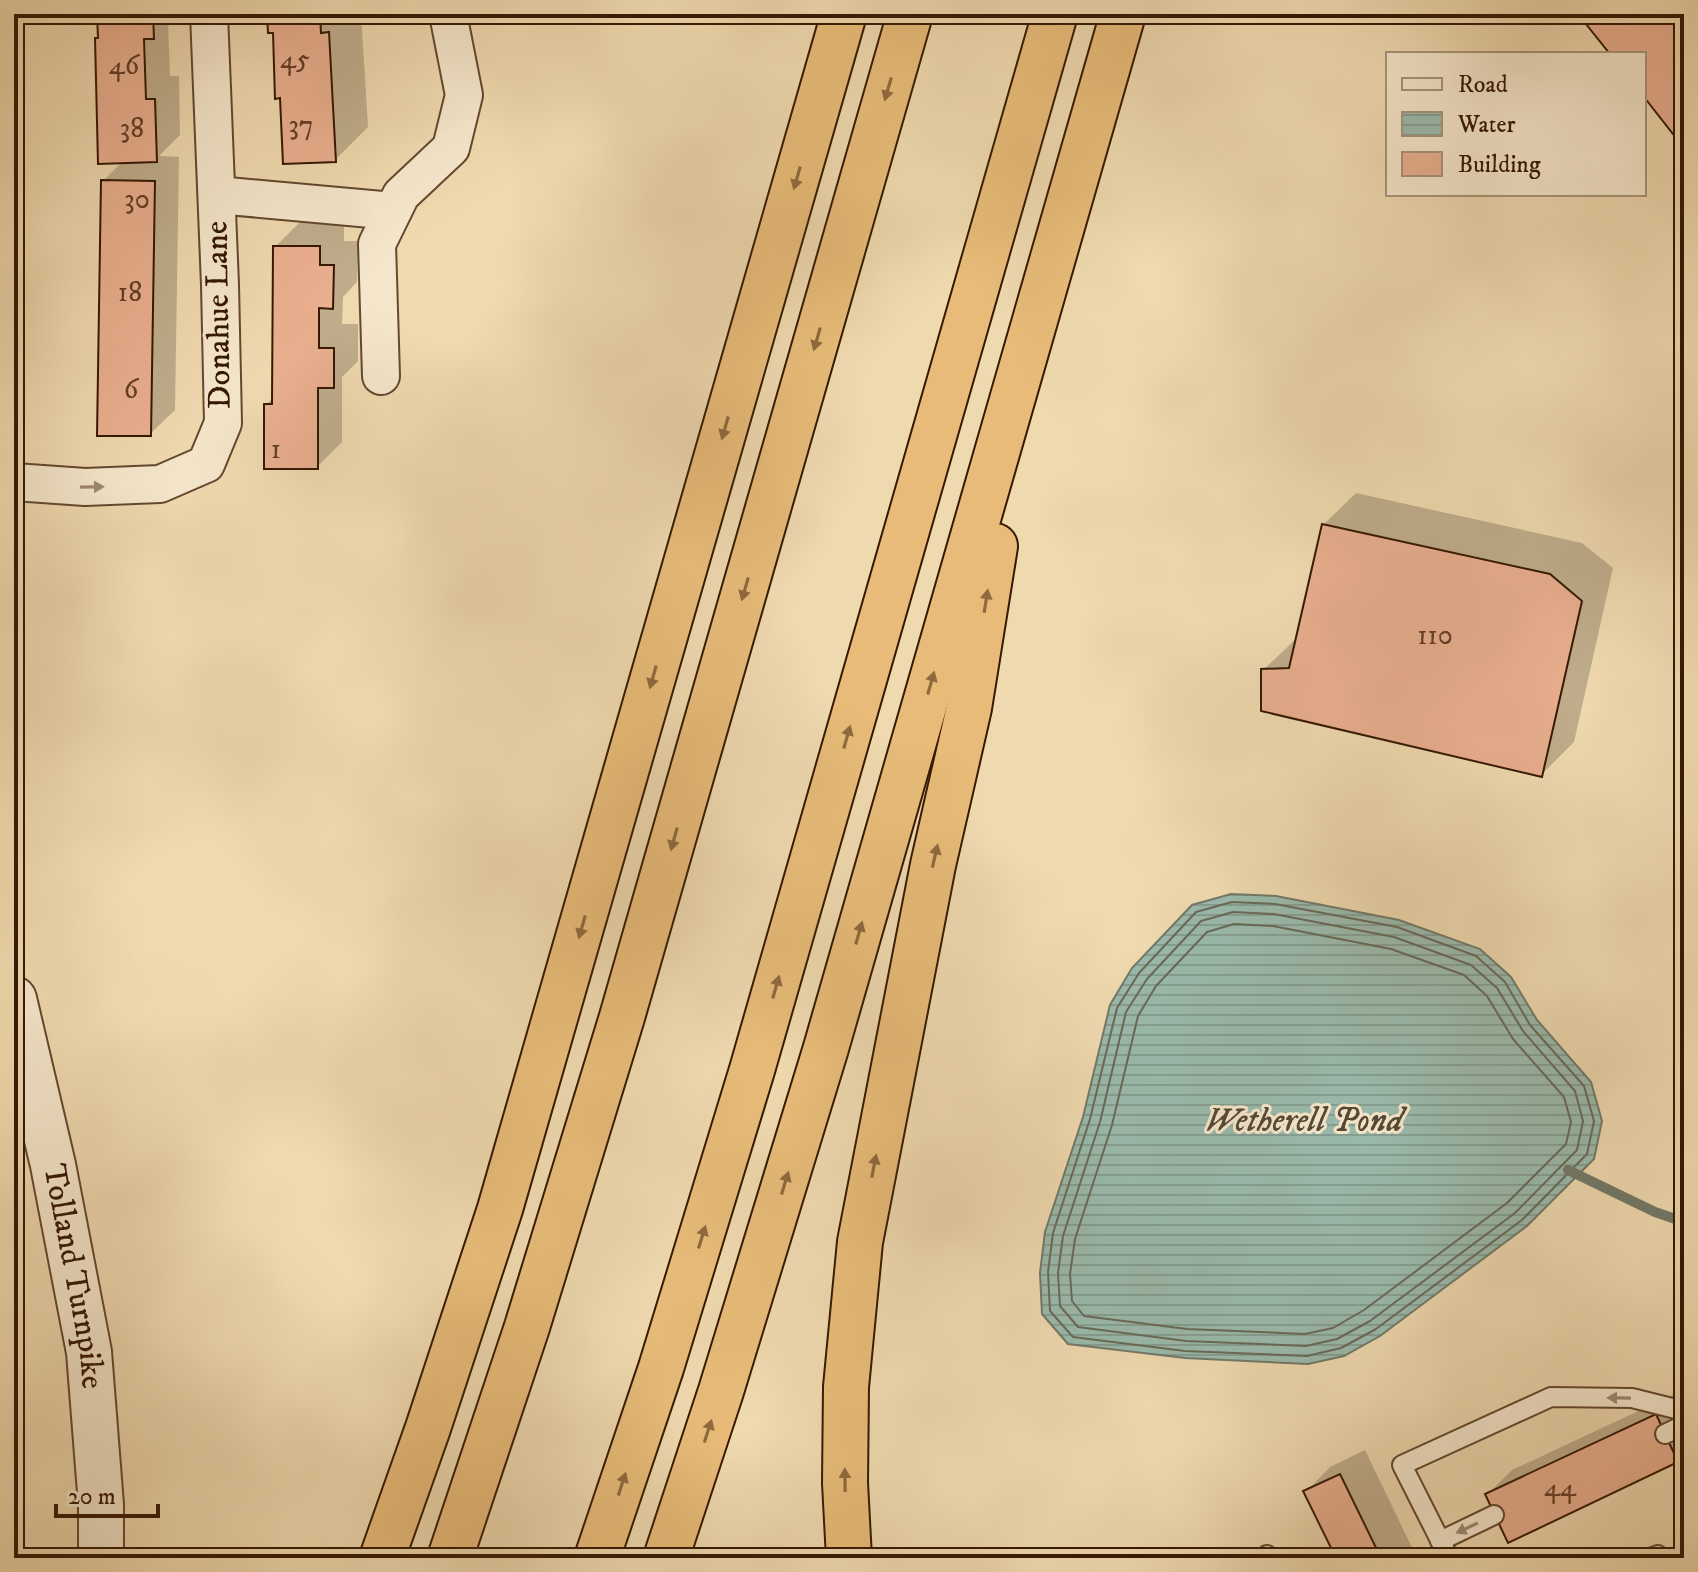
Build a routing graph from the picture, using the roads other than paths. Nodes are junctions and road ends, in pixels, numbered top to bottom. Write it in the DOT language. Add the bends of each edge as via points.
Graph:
graph roads {
  1 [pos="209,14"];
  2 [pos="448,14"];
  3 [pos="844,14"];
  4 [pos="910,14"];
  5 [pos="1055,14"];
  6 [pos="1123,14"];
  7 [pos="217,195"];
  8 [pos="393,211"];
  9 [pos="1024,360"];
  10 [pos="381,376"];
  11 [pos="14,482"];
  12 [pos="14,999"];
  13 [pos="1684,1411"];
  14 [pos="1684,1425"];
  15 [pos="1665,1434"];
  16 [pos="1494,1515"];
  17 [pos="1440,1541"];
  18 [pos="101,1558"];
  19 [pos="382,1558"];
  20 [pos="450,1558"];
  21 [pos="597,1558"];
  22 [pos="666,1558"];
  23 [pos="849,1558"];
  24 [pos="1449,1558"];
  1 -- 7 [label="street, Donahue Lane"];
  2 -- 8 [label="street" via="464,95 451,148 401,195"];
  3 -- 19 [label="highway, one-way" via="500,1209"];
  4 -- 20 [label="highway, one-way" via="618,1032"];
  21 -- 5 [label="highway, one-way" via="752,1070"];
  6 -- 9 [label="highway"];
  7 -- 8 [label="street"];
  11 -- 7 [label="street, Donahue Lane, one-way" via="85,487 160,484 206,464 223,423"];
  8 -- 10 [label="street" via="377,244"];
  22 -- 9 [label="highway, one-way" via="826,1048"];
  23 -- 9 [label="highway, one-way" via="846,1387 860,1242 969,708"];
  12 -- 18 [label="street, Tolland Turnpike" via="89,1352"];
  13 -- 17 [label="lane, one-way" via="1632,1398 1551,1397 1402,1465"];
  14 -- 15 [label="lane"];
  16 -- 17 [label="lane, one-way"];
  17 -- 24 [label="lane"];
}
